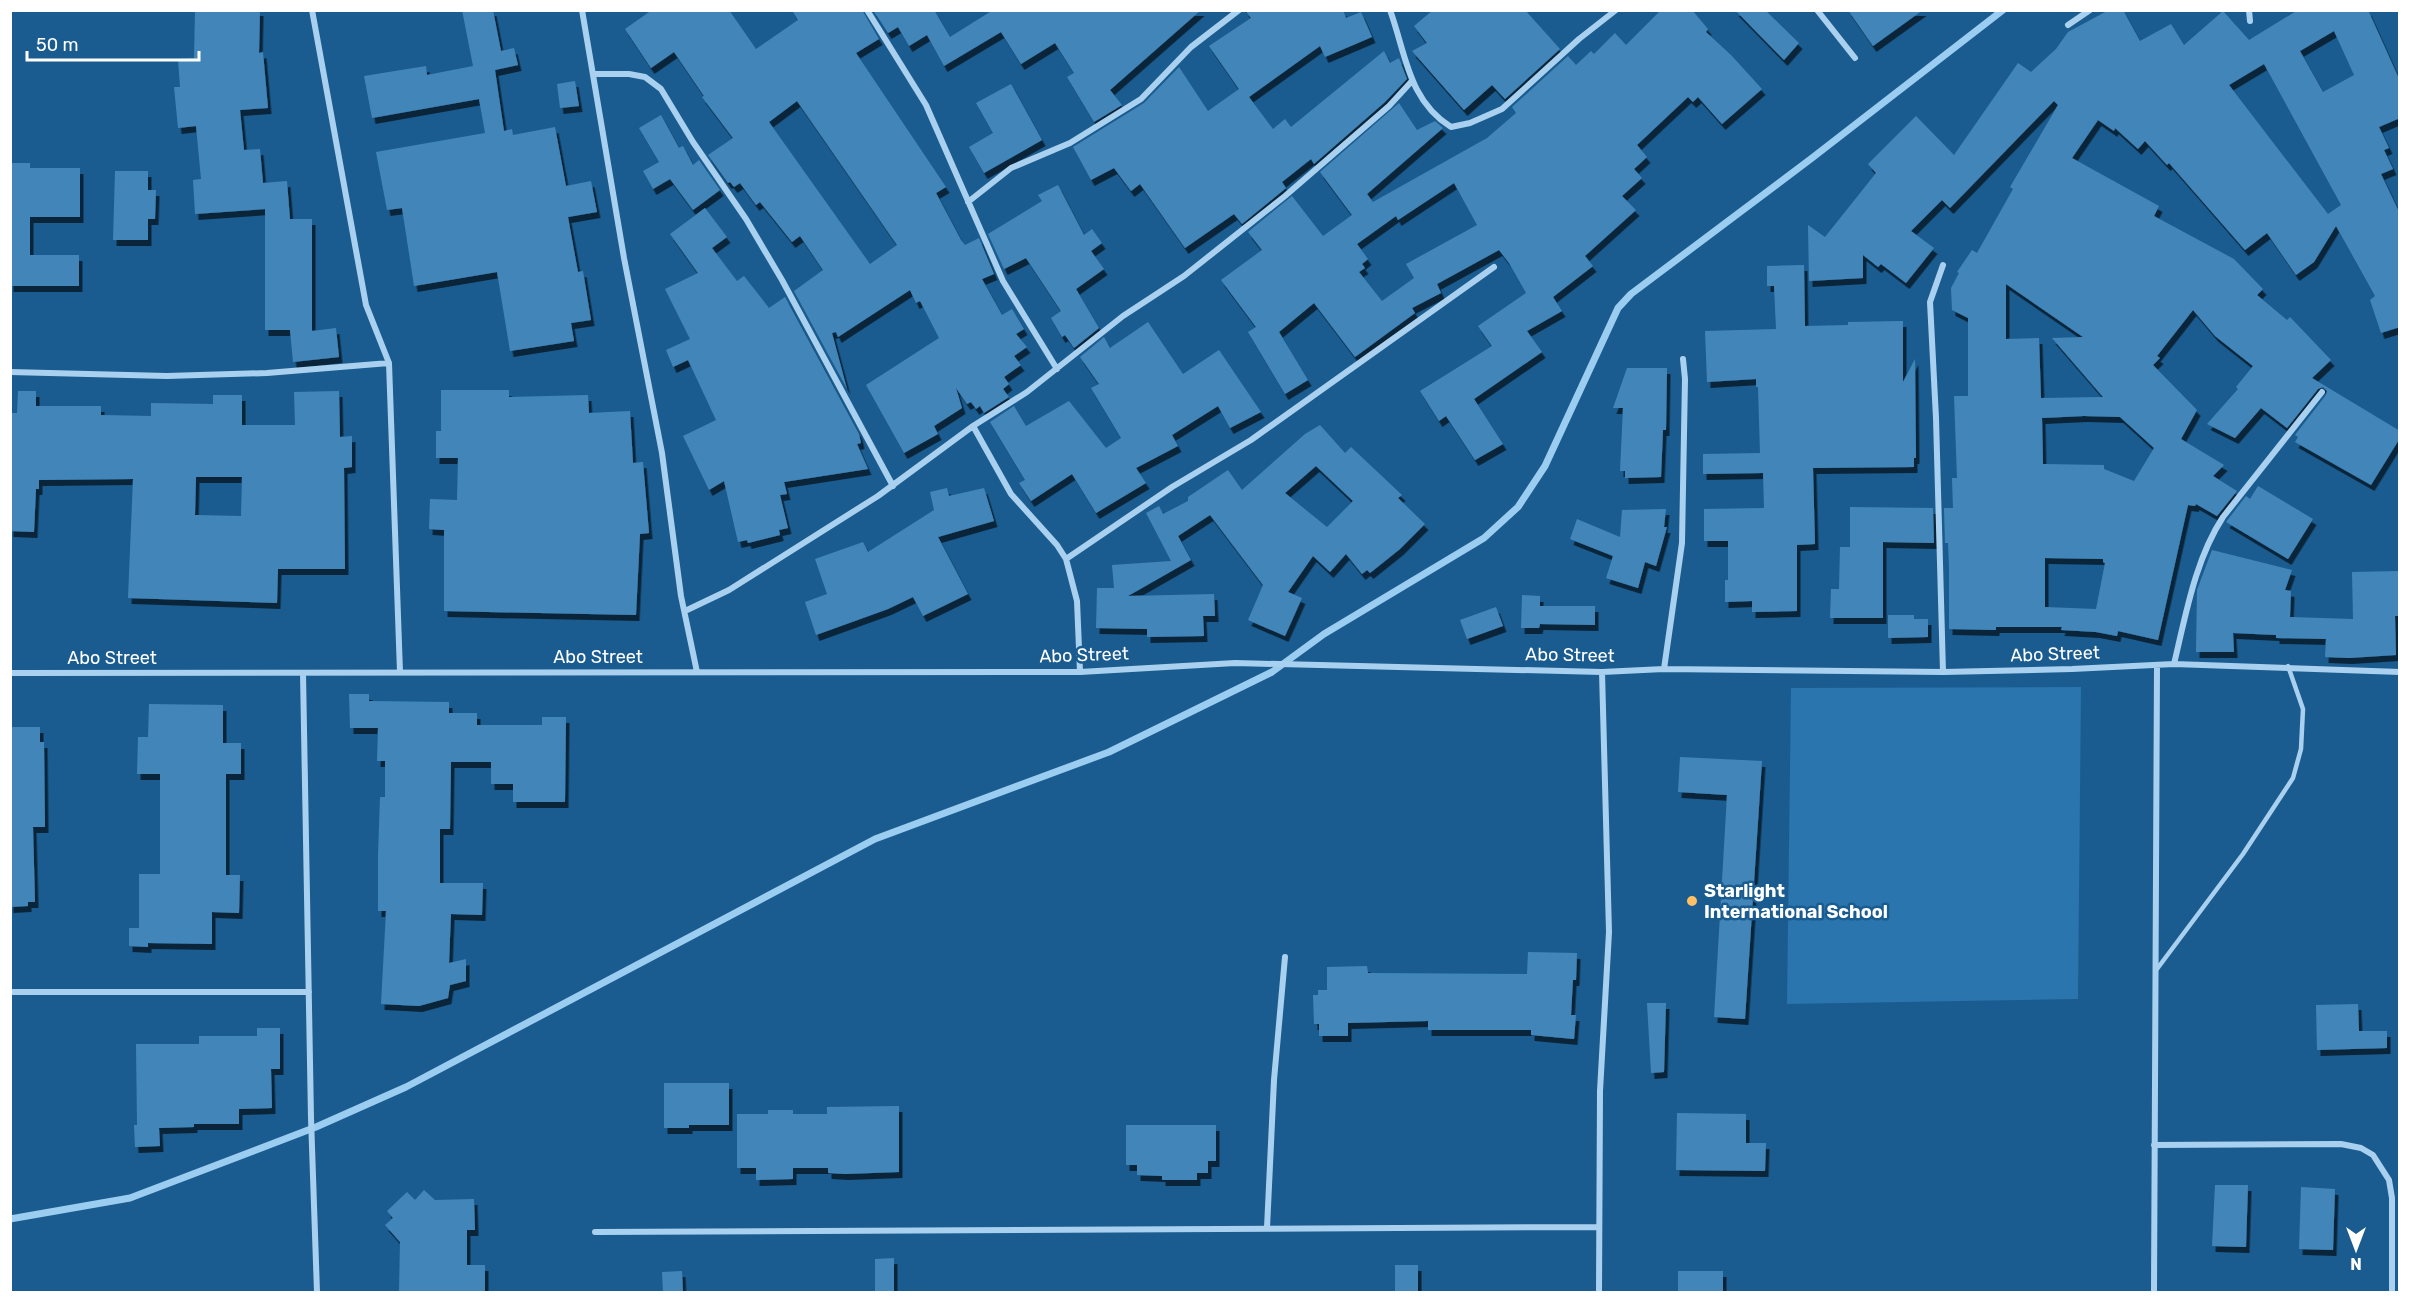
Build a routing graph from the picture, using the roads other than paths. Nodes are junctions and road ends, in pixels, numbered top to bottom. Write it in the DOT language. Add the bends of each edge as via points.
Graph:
graph roads {
  1 [pos="312,10"];
  2 [pos="582,10"];
  3 [pos="867,10"];
  4 [pos="1239,10"];
  5 [pos="1390,10"];
  6 [pos="1616,10"];
  7 [pos="1817,10"];
  8 [pos="2090,10"];
  9 [pos="2249,10"];
  10 [pos="2250,21"];
  11 [pos="2068,25"];
  12 [pos="1855,58"];
  13 [pos="593,75"];
  14 [pos="1412,82"];
  15 [pos="968,201"];
  16 [pos="1943,265"];
  17 [pos="1494,267"];
  18 [pos="1683,359"];
  19 [pos="389,363"];
  20 [pos="1057,369"];
  21 [pos="10,372"];
  22 [pos="2322,392"];
  23 [pos="973,426"];
  24 [pos="893,486"];
  25 [pos="1066,559"];
  26 [pos="685,611"];
  27 [pos="2174,664"];
  28 [pos="2157,665"];
  29 [pos="2288,666"];
  30 [pos="1664,669"];
  31 [pos="400,672"];
  32 [pos="698,672"];
  33 [pos="1080,672"];
  34 [pos="1602,672"];
  35 [pos="1943,672"];
  36 [pos="2400,672"];
  37 [pos="10,673"];
  38 [pos="303,673"];
  39 [pos="1285,957"];
  40 [pos="2157,969"];
  41 [pos="10,992"];
  42 [pos="309,992"];
  43 [pos="2154,1145"];
  44 [pos="1599,1227"];
  45 [pos="1268,1228"];
  46 [pos="595,1232"];
  47 [pos="317,1293"];
  48 [pos="1599,1293"];
  49 [pos="2154,1293"];
  50 [pos="2392,1293"];
  1 -- 19 [label="street" via="366,305"];
  2 -- 13 [label="street"];
  3 -- 15 [label="street" via="926,105"];
  4 -- 15 [label="street" via="1191,47 1141,99 1070,143 1011,168"];
  5 -- 14 [label="street"];
  6 -- 14 [label="street" via="1502,109 1470,123 1451,127 1437,118"];
  7 -- 12 [label="street"];
  8 -- 11 [label="street"];
  9 -- 10 [label="street"];
  13 -- 24 [label="street" via="645,77 661,89 782,280"];
  13 -- 26 [label="street" via="662,453"];
  14 -- 20 [label="street" via="1285,196"];
  15 -- 20 [label="street" via="1003,281"];
  16 -- 35 [label="street" via="1930,302"];
  17 -- 25 [label="street" via="1251,440 1172,487"];
  18 -- 30 [label="street" via="1683,519"];
  19 -- 21 [label="street" via="167,376"];
  19 -- 31 [label="street"];
  20 -- 23 [label="street"];
  22 -- 27 [label="street" via="2211,535"];
  23 -- 24 [label="street"];
  23 -- 25 [label="street" via="1011,494"];
  24 -- 26 [label="street" via="729,590"];
  25 -- 33 [label="street" via="1077,601"];
  26 -- 32 [label="street"];
  27 -- 28 [label="street, Abo Street"];
  27 -- 29 [label="street, Abo Street"];
  28 -- 35 [label="street, Abo Street"];
  28 -- 40 [label="street"];
  29 -- 36 [label="street, Abo Street"];
  29 -- 40 [label="lane" via="2303,709 2301,749 2293,778 2243,854"];
  30 -- 34 [label="street, Abo Street"];
  30 -- 35 [label="street, Abo Street"];
  31 -- 32 [label="street, Abo Street"];
  31 -- 38 [label="street, Abo Street"];
  32 -- 33 [label="street, Abo Street"];
  33 -- 34 [label="street, Abo Street" via="1235,663"];
  34 -- 44 [label="street" via="1609,932 1600,1091"];
  37 -- 38 [label="street, Abo Street"];
  38 -- 42 [label="street"];
  39 -- 45 [label="street" via="1274,1080"];
  40 -- 43 [label="street"];
  41 -- 42 [label="street"];
  42 -- 47 [label="street"];
  43 -- 49 [label="street"];
  43 -- 50 [label="street" via="2341,1144 2373,1155 2389,1180 2392,1198"];
  44 -- 45 [label="street"];
  44 -- 48 [label="street"];
  45 -- 46 [label="street"];
}
